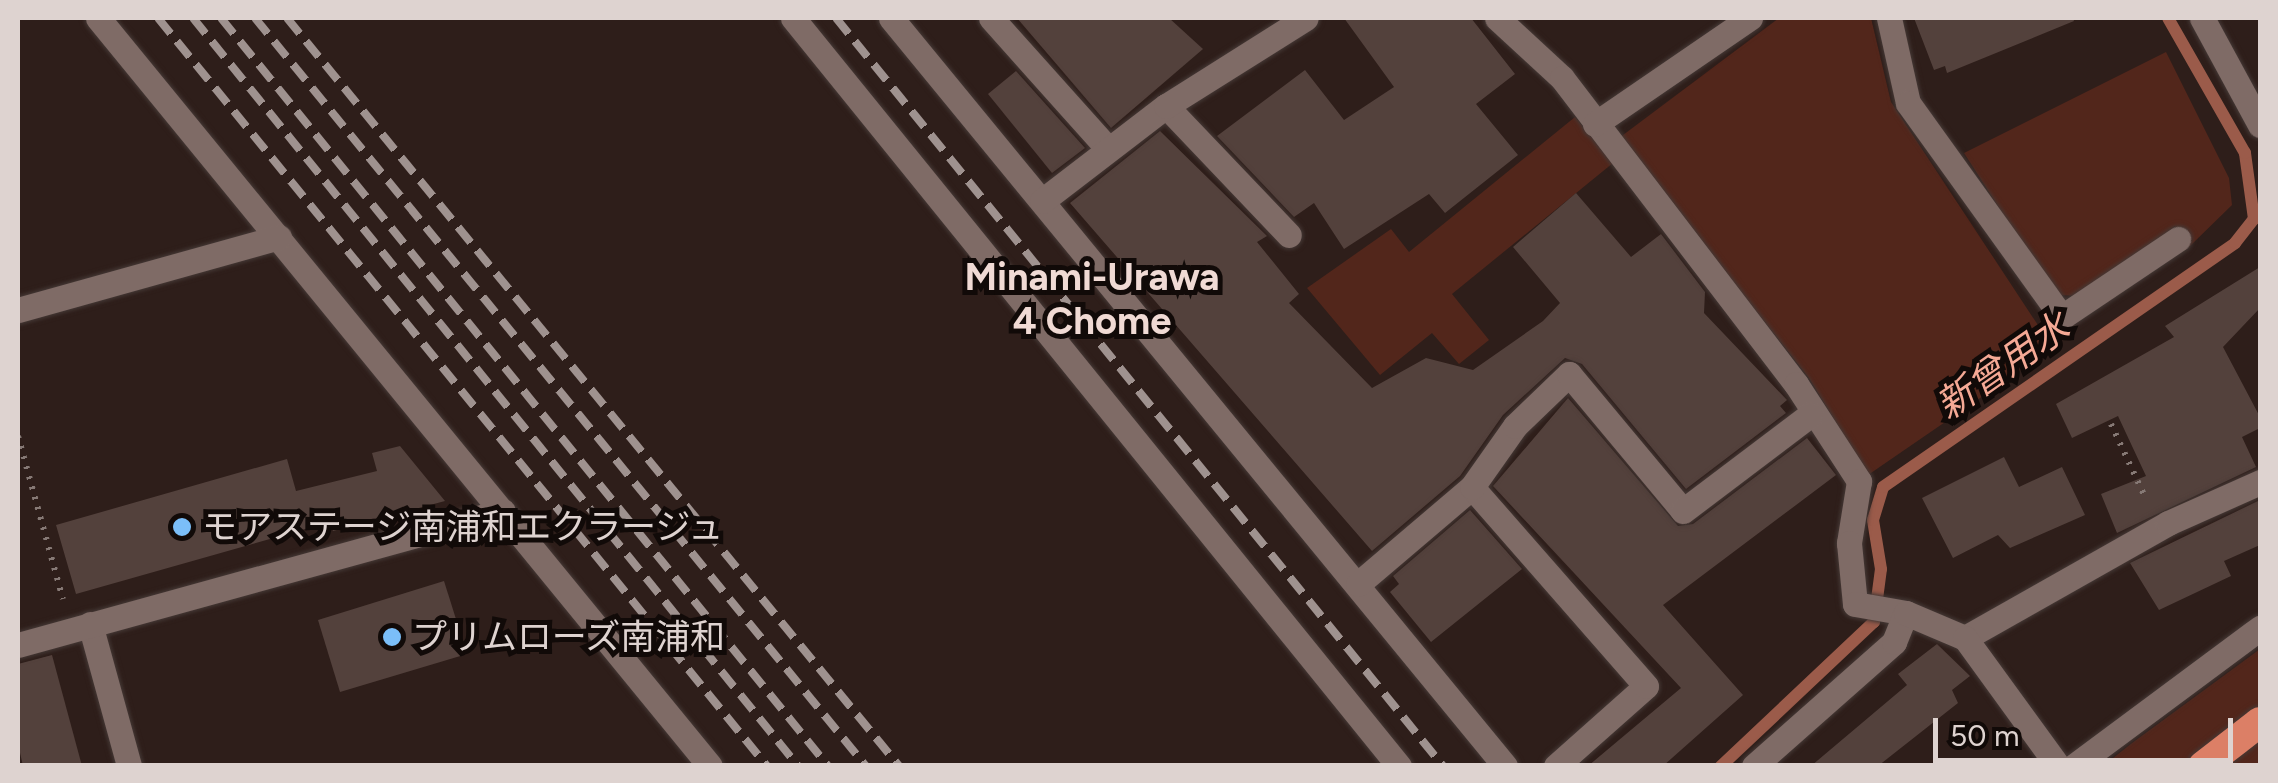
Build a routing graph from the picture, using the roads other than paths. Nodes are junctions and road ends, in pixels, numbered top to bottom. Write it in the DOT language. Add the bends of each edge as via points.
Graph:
graph roads {
  1 [pos="98,18"];
  2 [pos="792,18"];
  3 [pos="891,18"];
  4 [pos="991,18"];
  5 [pos="1306,18"];
  6 [pos="1497,18"];
  7 [pos="1750,18"];
  8 [pos="1890,18"];
  9 [pos="2202,18"];
  10 [pos="1166,106"];
  11 [pos="1595,124"];
  12 [pos="2260,124"];
  13 [pos="1108,149"];
  14 [pos="1042,201"];
  15 [pos="1288,236"];
  16 [pos="279,237"];
  17 [pos="2178,240"];
  18 [pos="18,310"];
  19 [pos="1810,415"];
  20 [pos="2260,482"];
  21 [pos="1472,486"];
  22 [pos="503,511"];
  23 [pos="1358,584"];
  24 [pos="1905,612"];
  25 [pos="81,627"];
  26 [pos="2260,628"];
  27 [pos="1965,638"];
  28 [pos="18,646"];
  29 [pos="2260,722"];
  30 [pos="129,766"];
  31 [pos="710,766"];
  32 [pos="1399,766"];
  33 [pos="1505,766"];
  34 [pos="1556,766"];
  35 [pos="1754,766"];
  36 [pos="2058,766"];
  37 [pos="2074,766"];
  38 [pos="2202,766"];
  1 -- 16 [label="street"];
  2 -- 32 [label="street"];
  3 -- 14 [label="street"];
  4 -- 13 [label="street"];
  5 -- 10 [label="street"];
  6 -- 11 [label="street"];
  7 -- 11 [label="street"];
  8 -- 17 [label="street" via="1908,103 2062,317"];
  9 -- 12 [label="street"];
  10 -- 13 [label="street"];
  10 -- 15 [label="street"];
  11 -- 19 [label="street" via="1796,384"];
  13 -- 14 [label="street"];
  14 -- 23 [label="street"];
  16 -- 18 [label="street"];
  16 -- 22 [label="street"];
  19 -- 21 [label="street" via="1684,511 1569,374 1515,426"];
  19 -- 24 [label="street" via="1858,480 1849,543 1855,604"];
  20 -- 27 [label="street" via="2160,527"];
  21 -- 23 [label="street"];
  21 -- 34 [label="street" via="1646,686"];
  22 -- 25 [label="street"];
  22 -- 31 [label="street"];
  23 -- 33 [label="street"];
  24 -- 27 [label="street"];
  24 -- 35 [label="street" via="1894,642"];
  25 -- 28 [label="street"];
  25 -- 30 [label="street"];
  26 -- 37 [label="street"];
  27 -- 36 [label="street"];
  29 -- 38 [label="highway"];
}
